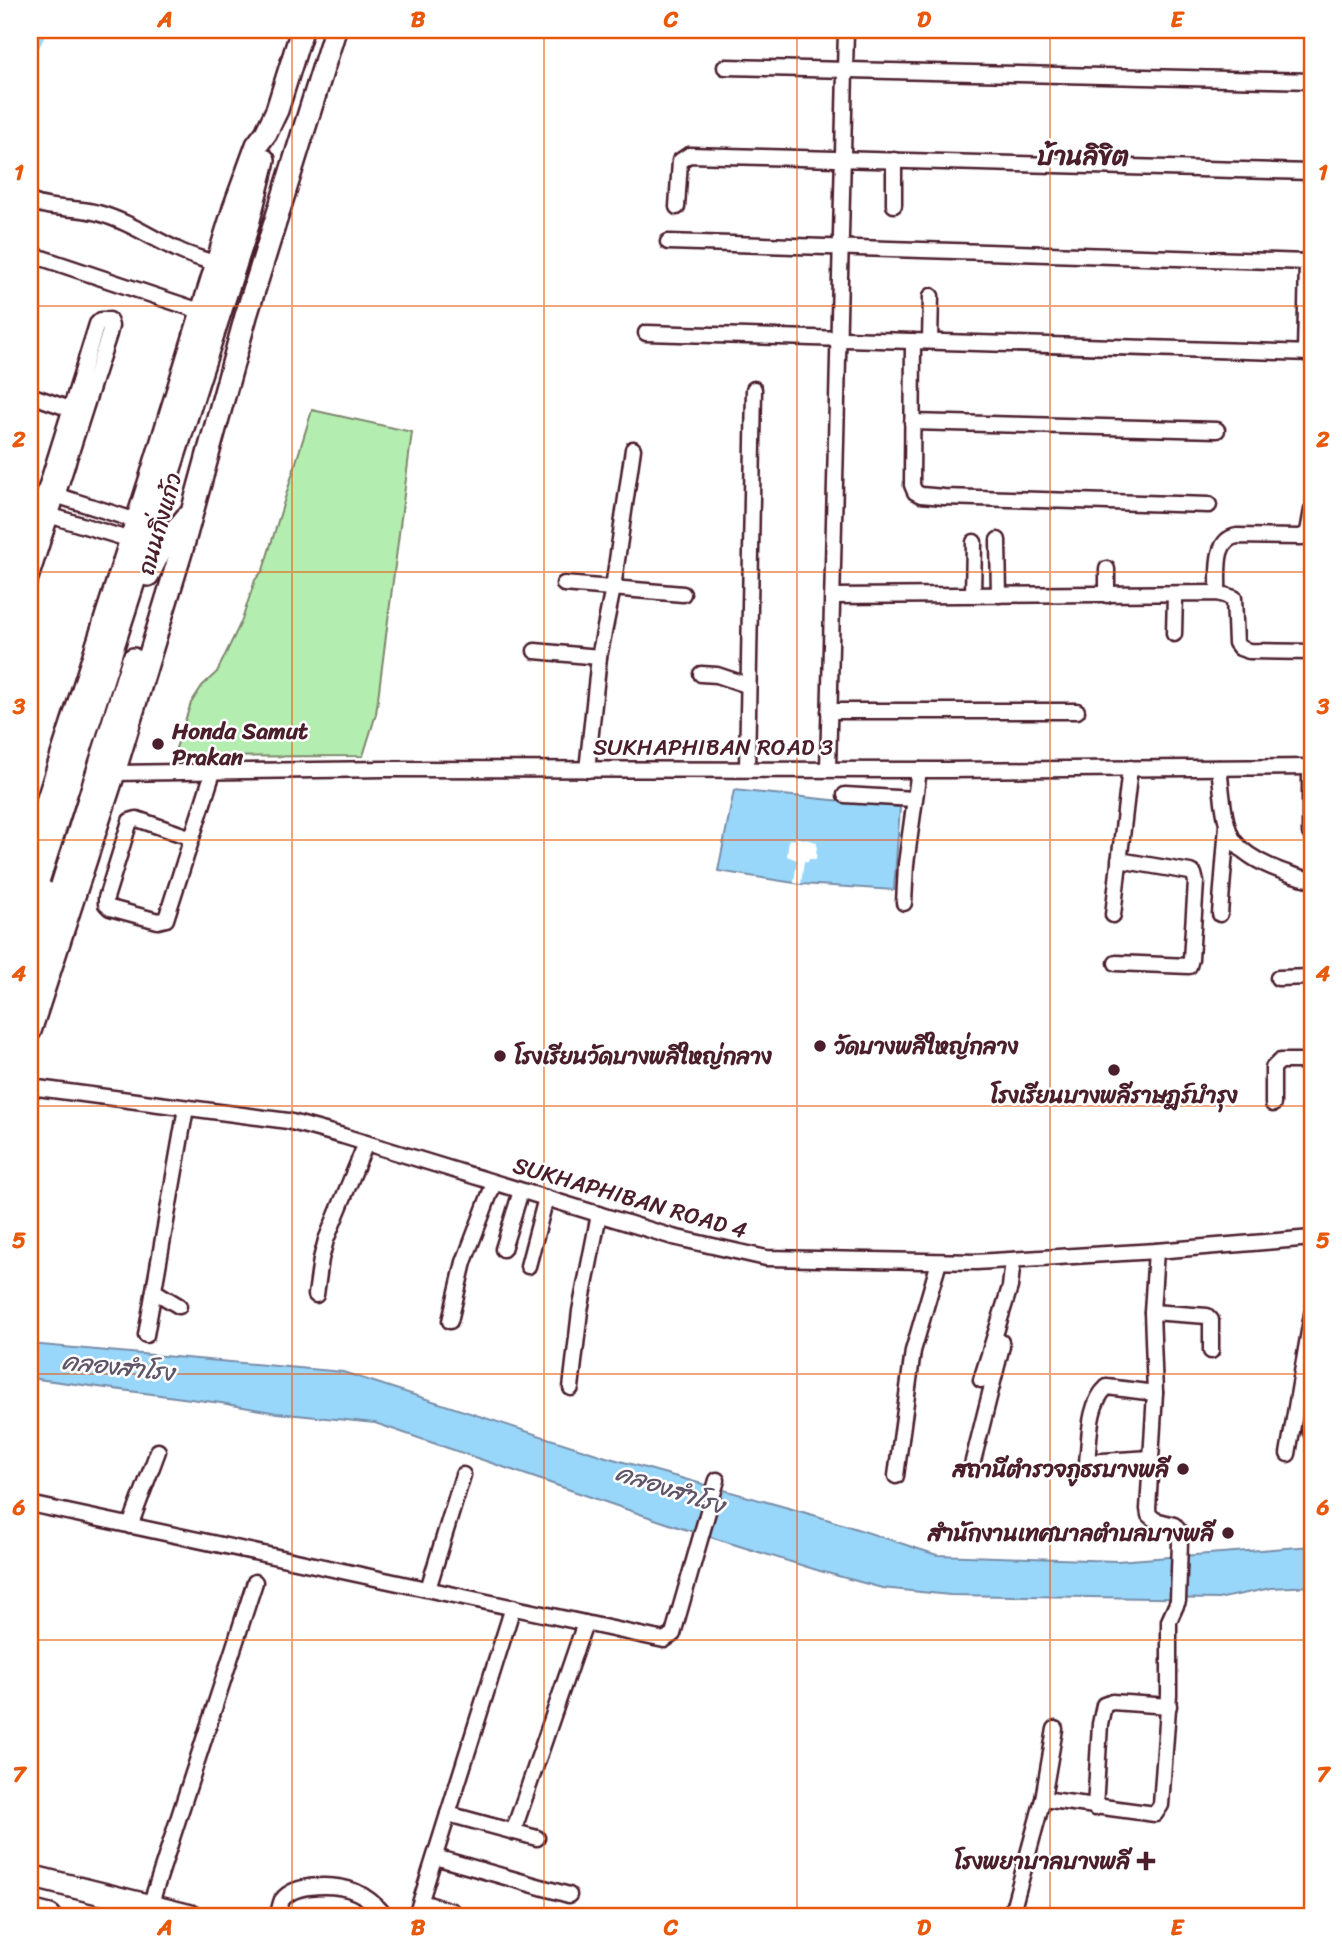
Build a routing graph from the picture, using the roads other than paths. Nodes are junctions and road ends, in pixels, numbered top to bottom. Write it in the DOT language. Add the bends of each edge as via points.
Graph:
graph roads {
  1 [pos="302,30"];
  2 [pos="335,30"];
  3 [pos="846,30"];
  4 [pos="725,67"];
  5 [pos="845,70"];
  6 [pos="1312,81"];
  7 [pos="271,123"];
  8 [pos="843,159"];
  9 [pos="894,160"];
  10 [pos="1312,172"];
  11 [pos="30,201"];
  12 [pos="894,205"];
  13 [pos="677,207"];
  14 [pos="668,242"];
  15 [pos="841,246"];
  16 [pos="30,254"];
  17 [pos="217,264"];
  18 [pos="931,296"];
  19 [pos="203,312"];
  20 [pos="646,333"];
  21 [pos="838,338"];
  22 [pos="913,341"];
  23 [pos="930,341"];
  24 [pos="1308,353"];
  25 [pos="754,389"];
  26 [pos="30,395"];
  27 [pos="77,411"];
  28 [pos="912,422"];
  29 [pos="1217,430"];
  30 [pos="633,449"];
  31 [pos="50,493"];
  32 [pos="82,505"];
  33 [pos="1209,505"];
  34 [pos="1312,510"];
  35 [pos="45,514"];
  36 [pos="190,514"];
  37 [pos="76,522"];
  38 [pos="134,530"];
  39 [pos="171,537"];
  40 [pos="30,539"];
  41 [pos="998,540"];
  42 [pos="974,542"];
  43 [pos="32,565"];
  44 [pos="1107,569"];
  45 [pos="30,580"];
  46 [pos="564,584"];
  47 [pos="613,588"];
  48 [pos="1218,593"];
  49 [pos="683,594"];
  50 [pos="1175,594"];
  51 [pos="973,595"];
  52 [pos="999,595"];
  53 [pos="1107,595"];
  54 [pos="833,596"];
  55 [pos="1174,634"];
  56 [pos="535,651"];
  57 [pos="1312,652"];
  58 [pos="599,657"];
  59 [pos="701,674"];
  60 [pos="747,685"];
  61 [pos="1077,710"];
  62 [pos="828,711"];
  63 [pos="1311,767"];
  64 [pos="1130,768"];
  65 [pos="1219,768"];
  66 [pos="747,769"];
  67 [pos="828,769"];
  68 [pos="587,770"];
  69 [pos="919,770"];
  70 [pos="213,772"];
  71 [pos="114,773"];
  72 [pos="845,796"];
  73 [pos="914,799"];
  74 [pos="1227,821"];
  75 [pos="1310,833"];
  76 [pos="192,838"];
  77 [pos="30,855"];
  78 [pos="1119,860"];
  79 [pos="1312,880"];
  80 [pos="904,903"];
  81 [pos="30,906"];
  82 [pos="1220,914"];
  83 [pos="1113,915"];
  84 [pos="30,938"];
  85 [pos="1116,963"];
  86 [pos="1312,977"];
  87 [pos="1278,978"];
  88 [pos="30,987"];
  89 [pos="30,1031"];
  90 [pos="1312,1061"];
  91 [pos="30,1087"];
  92 [pos="1273,1104"];
  93 [pos="186,1108"];
  94 [pos="366,1143"];
  95 [pos="495,1183"];
  96 [pos="521,1191"];
  97 [pos="546,1198"];
  98 [pos="598,1214"];
  99 [pos="1312,1238"];
  100 [pos="503,1249"];
  101 [pos="1156,1251"];
  102 [pos="1013,1260"];
  103 [pos="939,1262"];
  104 [pos="528,1266"];
  105 [pos="154,1291"];
  106 [pos="316,1295"];
  107 [pos="179,1306"];
  108 [pos="1152,1312"];
  109 [pos="1312,1314"];
  110 [pos="450,1321"];
  111 [pos="146,1335"];
  112 [pos="994,1339"];
  113 [pos="1211,1351"];
  114 [pos="981,1380"];
  115 [pos="571,1388"];
  116 [pos="1155,1393"];
  117 [pos="1312,1409"];
  118 [pos="1312,1434"];
  119 [pos="158,1451"];
  120 [pos="1288,1454"];
  121 [pos="1151,1458"];
  122 [pos="972,1465"];
  123 [pos="463,1475"];
  124 [pos="896,1476"];
  125 [pos="717,1480"];
  126 [pos="30,1504"];
  127 [pos="130,1526"];
  128 [pos="255,1582"];
  129 [pos="428,1589"];
  130 [pos="513,1607"];
  131 [pos="585,1623"];
  132 [pos="1169,1706"];
  133 [pos="1055,1729"];
  134 [pos="1044,1799"];
  135 [pos="1096,1808"];
  136 [pos="448,1814"];
  137 [pos="513,1832"];
  138 [pos="537,1838"];
  139 [pos="435,1857"];
  140 [pos="30,1876"];
  141 [pos="569,1895"];
  142 [pos="150,1906"];
  143 [pos="419,1909"];
  144 [pos="30,1911"];
  145 [pos="453,1911"];
  146 [pos="50,1916"];
  147 [pos="191,1916"];
  148 [pos="278,1916"];
  149 [pos="386,1916"];
  150 [pos="1011,1916"];
  1 -- 7 [label="main road, ถนนกิ่งแก้ว"];
  2 -- 36 [label="main road, ถนนกิ่งแก้ว"];
  3 -- 5 [label="street"];
  4 -- 5 [label="street"];
  5 -- 6 [label="street"];
  5 -- 8 [label="street"];
  7 -- 17 [label="main road, ถนนกิ่งแก้ว" via="253,155"];
  7 -- 81 [label="main road" via="247,228"];
  8 -- 9 [label="street"];
  8 -- 13 [label="street" via="689,155 680,161"];
  8 -- 15 [label="street"];
  9 -- 10 [label="street"];
  9 -- 12 [label="street"];
  11 -- 17 [label="street" via="97,212"];
  14 -- 15 [label="street"];
  15 -- 21 [label="street"];
  15 -- 24 [label="street" via="1307,262"];
  16 -- 19 [label="street"];
  17 -- 19 [label="main road, ถนนกิ่งแก้ว"];
  18 -- 23 [label="street"];
  19 -- 38 [label="main road, ถนนกิ่งแก้ว"];
  20 -- 21 [label="street"];
  21 -- 22 [label="street"];
  21 -- 54 [label="street"];
  22 -- 23 [label="street"];
  22 -- 28 [label="street"];
  23 -- 24 [label="street"];
  25 -- 60 [label="street"];
  26 -- 27 [label="street"];
  27 -- 27 [label="street" via="97,324 109,320 111,326"];
  27 -- 31 [label="street"];
  28 -- 29 [label="street"];
  28 -- 33 [label="street" via="912,485 921,495"];
  30 -- 47 [label="street"];
  31 -- 32 [label="street"];
  31 -- 35 [label="street"];
  32 -- 37 [label="street"];
  32 -- 38 [label="street"];
  34 -- 48 [label="street" via="1308,532 1302,537 1237,536 1224,542"];
  35 -- 37 [label="street"];
  35 -- 40 [label="street"];
  35 -- 43 [label="street"];
  36 -- 39 [label="main road"];
  36 -- 71 [label="main road, ถนนกิ่งแก้ว"];
  37 -- 38 [label="street"];
  38 -- 77 [label="main road, ถนนกิ่งแก้ว"];
  39 -- 84 [label="main road" via="146,581"];
  39 -- 88 [label="main road"];
  41 -- 52 [label="street"];
  42 -- 51 [label="street"];
  43 -- 45 [label="street"];
  44 -- 53 [label="street"];
  46 -- 47 [label="street"];
  47 -- 49 [label="street"];
  47 -- 58 [label="street"];
  48 -- 50 [label="street"];
  48 -- 57 [label="street" via="1234,598 1240,648"];
  50 -- 53 [label="street"];
  50 -- 55 [label="street"];
  51 -- 52 [label="street"];
  51 -- 54 [label="street"];
  52 -- 53 [label="street"];
  54 -- 62 [label="street"];
  56 -- 58 [label="street"];
  58 -- 68 [label="street"];
  59 -- 60 [label="street"];
  60 -- 66 [label="street"];
  61 -- 62 [label="street"];
  62 -- 67 [label="street"];
  63 -- 65 [label="street, SUKHAPHIBAN ROAD 3"];
  63 -- 75 [label="street"];
  64 -- 65 [label="street, SUKHAPHIBAN ROAD 3"];
  64 -- 69 [label="street, SUKHAPHIBAN ROAD 3"];
  64 -- 78 [label="street"];
  65 -- 74 [label="street"];
  66 -- 67 [label="street, SUKHAPHIBAN ROAD 3"];
  66 -- 68 [label="street, SUKHAPHIBAN ROAD 3"];
  67 -- 69 [label="street, SUKHAPHIBAN ROAD 3"];
  68 -- 70 [label="street, SUKHAPHIBAN ROAD 3"];
  69 -- 73 [label="street"];
  70 -- 71 [label="street, SUKHAPHIBAN ROAD 3"];
  70 -- 76 [label="street"];
  71 -- 89 [label="main road, ถนนกิ่งแก้ว"];
  72 -- 73 [label="street"];
  73 -- 80 [label="street"];
  74 -- 79 [label="street" via="1241,848 1278,870"];
  74 -- 82 [label="street"];
  76 -- 76 [label="street" via="166,919 159,921 106,904 130,821"];
  78 -- 83 [label="street"];
  78 -- 85 [label="street" via="1190,872 1196,883 1189,966"];
  86 -- 87 [label="street"];
  90 -- 92 [label="street" via="1275,1064"];
  91 -- 93 [label="street, SUKHAPHIBAN ROAD 4"];
  93 -- 94 [label="street, SUKHAPHIBAN ROAD 4" via="288,1121"];
  93 -- 105 [label="street"];
  94 -- 95 [label="street, SUKHAPHIBAN ROAD 4"];
  94 -- 106 [label="street" via="326,1240"];
  95 -- 96 [label="street, SUKHAPHIBAN ROAD 4"];
  95 -- 110 [label="street" via="464,1262"];
  96 -- 97 [label="street, SUKHAPHIBAN ROAD 4"];
  96 -- 100 [label="street"];
  97 -- 98 [label="street, SUKHAPHIBAN ROAD 4"];
  97 -- 104 [label="street"];
  98 -- 103 [label="street, SUKHAPHIBAN ROAD 4" via="694,1243 766,1258"];
  98 -- 115 [label="street"];
  99 -- 101 [label="street, SUKHAPHIBAN ROAD 4"];
  101 -- 102 [label="street, SUKHAPHIBAN ROAD 4"];
  101 -- 108 [label="street"];
  102 -- 103 [label="street, SUKHAPHIBAN ROAD 4"];
  102 -- 112 [label="street"];
  103 -- 124 [label="street" via="913,1351"];
  105 -- 107 [label="street"];
  105 -- 111 [label="street"];
  108 -- 113 [label="street" via="1207,1317 1211,1320"];
  108 -- 116 [label="street"];
  109 -- 120 [label="street"];
  112 -- 114 [label="street"];
  112 -- 122 [label="street" via="1002,1346"];
  116 -- 121 [label="street"];
  116 -- 121 [label="street" via="1107,1387 1098,1395 1087,1461"];
  117 -- 118 [label="street"];
  119 -- 127 [label="street"];
  121 -- 132 [label="street" via="1149,1515 1174,1525 1180,1542 1178,1601 1169,1621"];
  123 -- 129 [label="street"];
  125 -- 131 [label="street" via="673,1634 664,1640"];
  126 -- 127 [label="street"];
  127 -- 129 [label="street"];
  128 -- 142 [label="street"];
  129 -- 130 [label="street"];
  130 -- 131 [label="street"];
  130 -- 136 [label="street"];
  131 -- 137 [label="street"];
  132 -- 135 [label="street" via="1104,1705"];
  132 -- 135 [label="street" via="1161,1805 1155,1814"];
  133 -- 134 [label="street"];
  134 -- 135 [label="street"];
  134 -- 150 [label="street"];
  136 -- 137 [label="street"];
  136 -- 139 [label="street"];
  137 -- 138 [label="street"];
  139 -- 141 [label="street"];
  139 -- 143 [label="street"];
  140 -- 142 [label="main road"];
  142 -- 147 [label="main road"];
  143 -- 145 [label="street"];
  144 -- 146 [label="main road"];
  148 -- 149 [label="street" via="282,1900 297,1889 328,1885 356,1892"];
}
